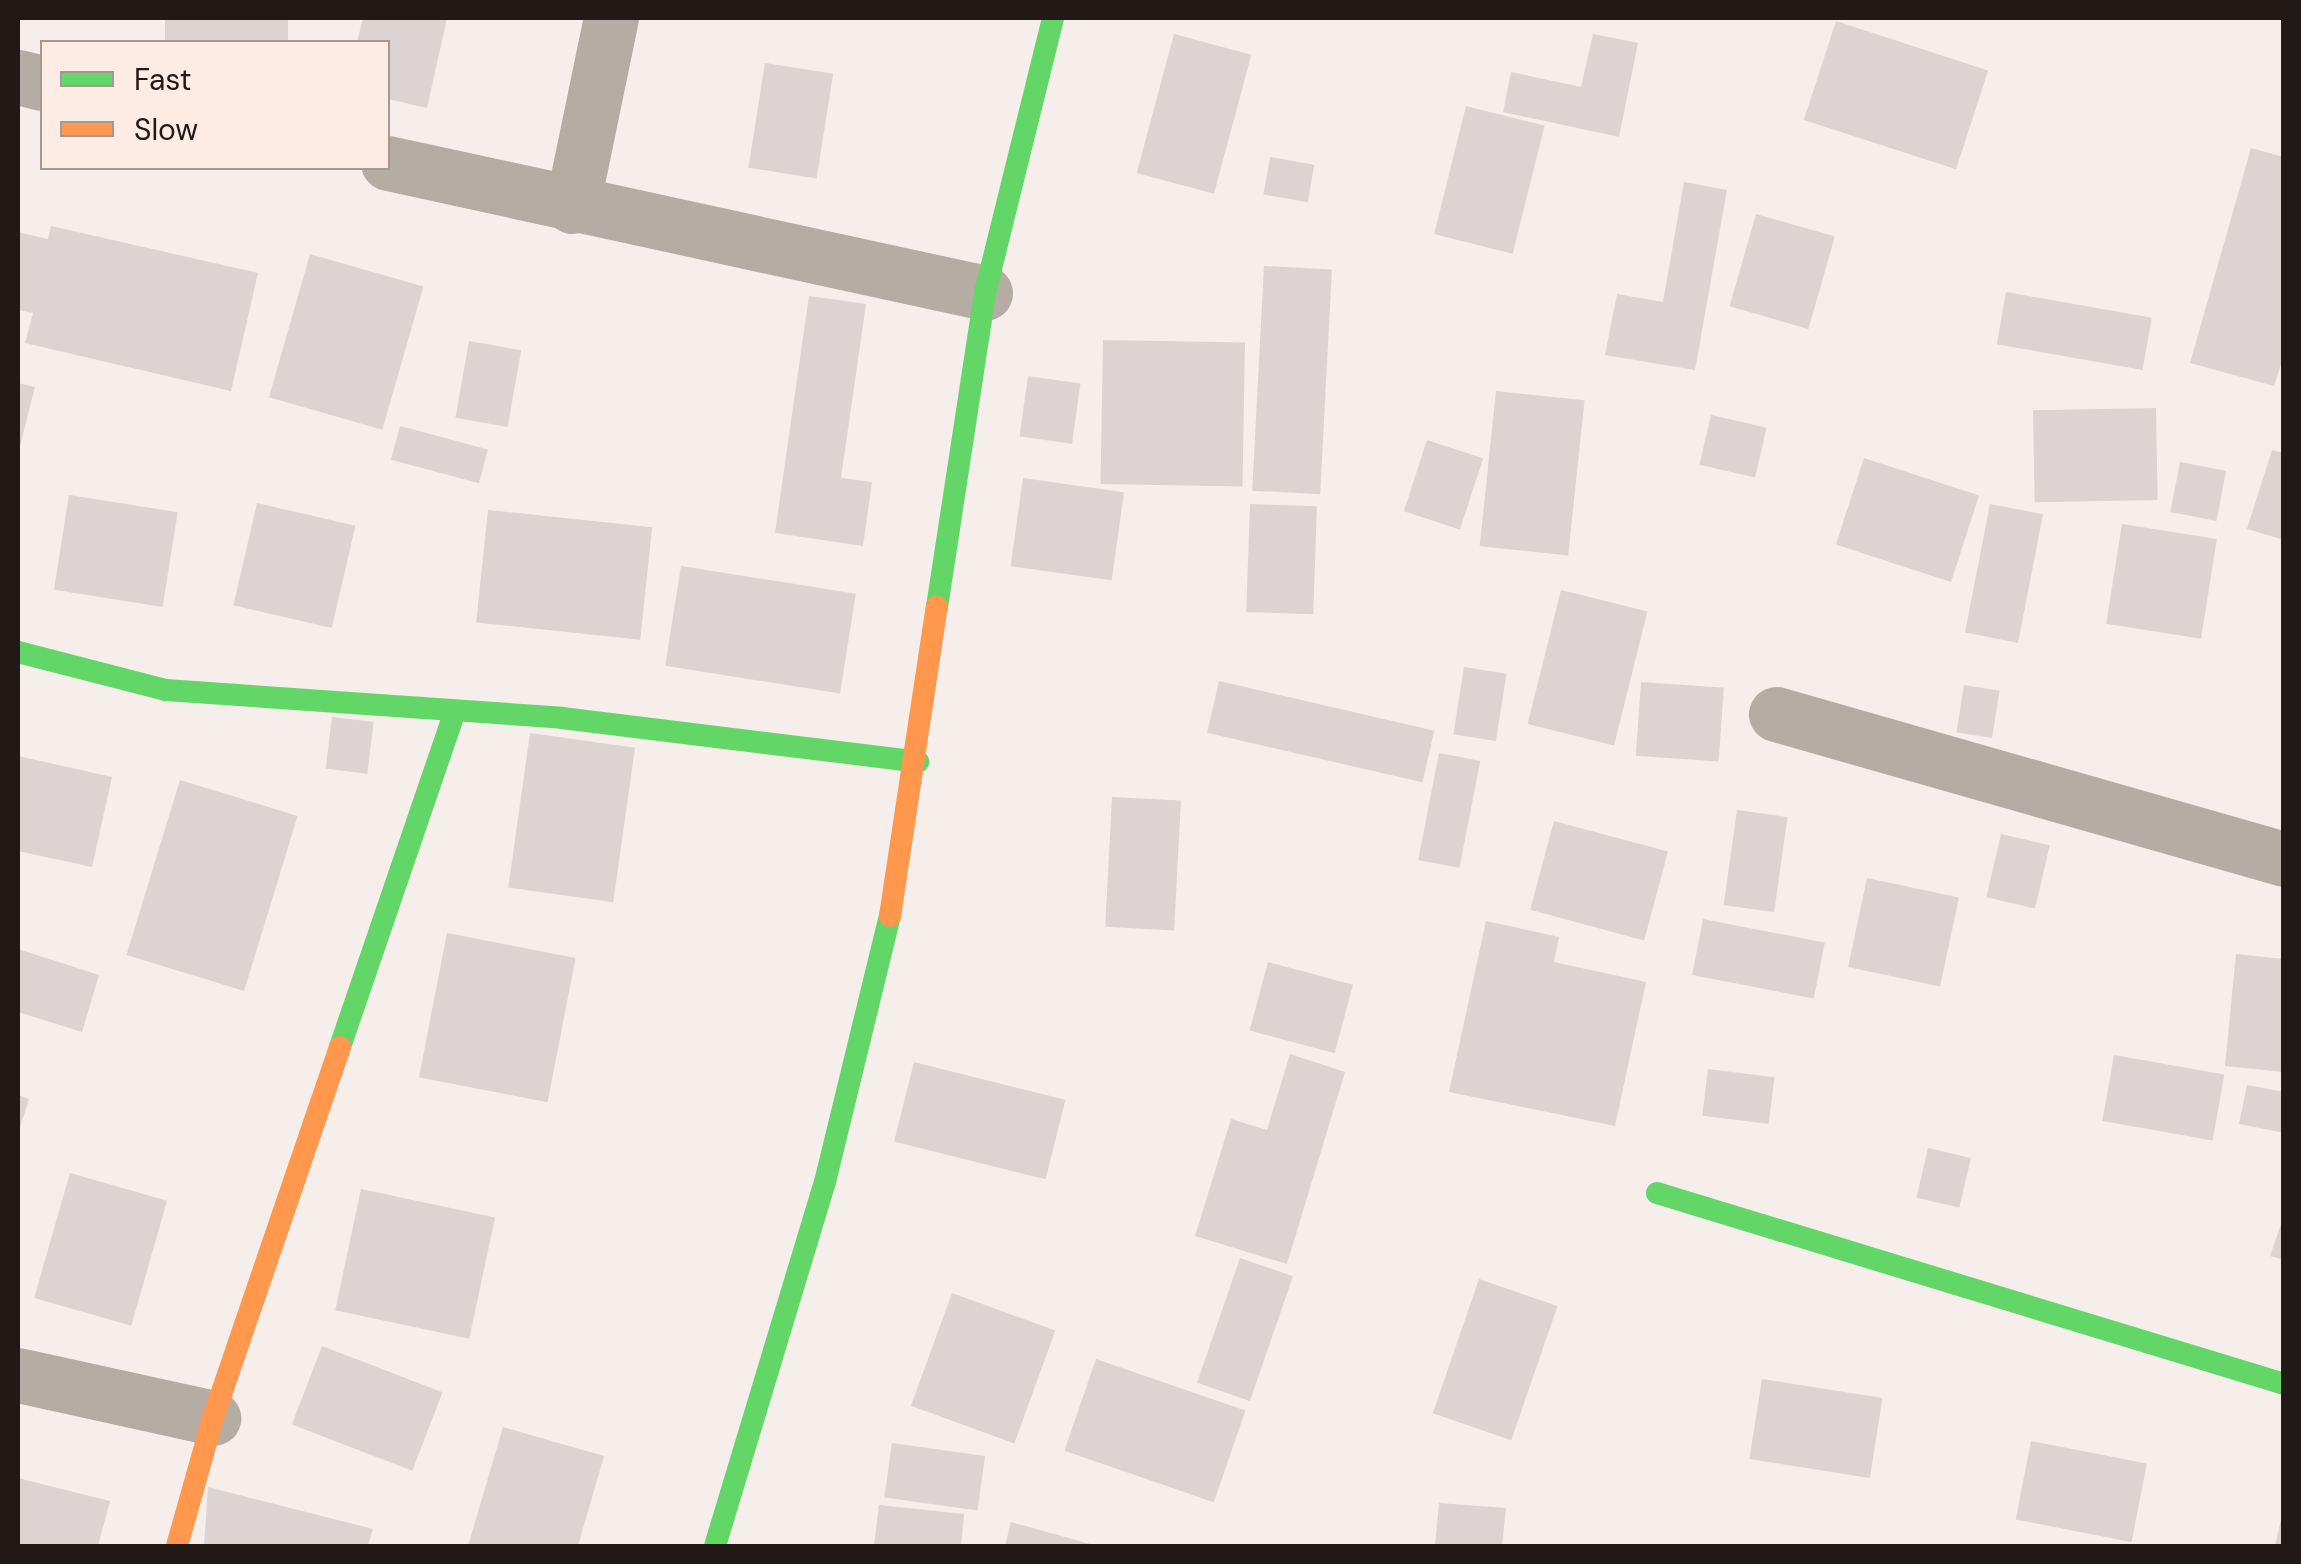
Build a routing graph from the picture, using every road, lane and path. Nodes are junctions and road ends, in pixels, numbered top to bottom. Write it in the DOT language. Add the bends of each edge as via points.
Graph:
graph roads {
  1 [pos="611,18"];
  2 [pos="1053,18"];
  3 [pos="390,163"];
  4 [pos="572,206"];
  5 [pos="985,293"];
  6 [pos="18,652"];
  7 [pos="455,712"];
  8 [pos="1776,714"];
  9 [pos="918,762"];
  10 [pos="2284,859"];
  11 [pos="1658,1193"];
  12 [pos="18,1375"];
  13 [pos="2284,1384"];
  14 [pos="213,1418"];
  15 [pos="176,1546"];
  16 [pos="715,1546"];
  1 -- 4 [label="street"];
  2 -- 5 [label="street"];
  3 -- 4 [label="street"];
  4 -- 5 [label="street"];
  5 -- 9 [label="street"];
  6 -- 7 [label="street" via="166,690"];
  7 -- 9 [label="street" via="562,718"];
  7 -- 14 [label="street"];
  8 -- 10 [label="street"];
  9 -- 16 [label="street" via="886,940 825,1182"];
  11 -- 13 [label="street"];
  12 -- 14 [label="street"];
  14 -- 15 [label="street"];
}
